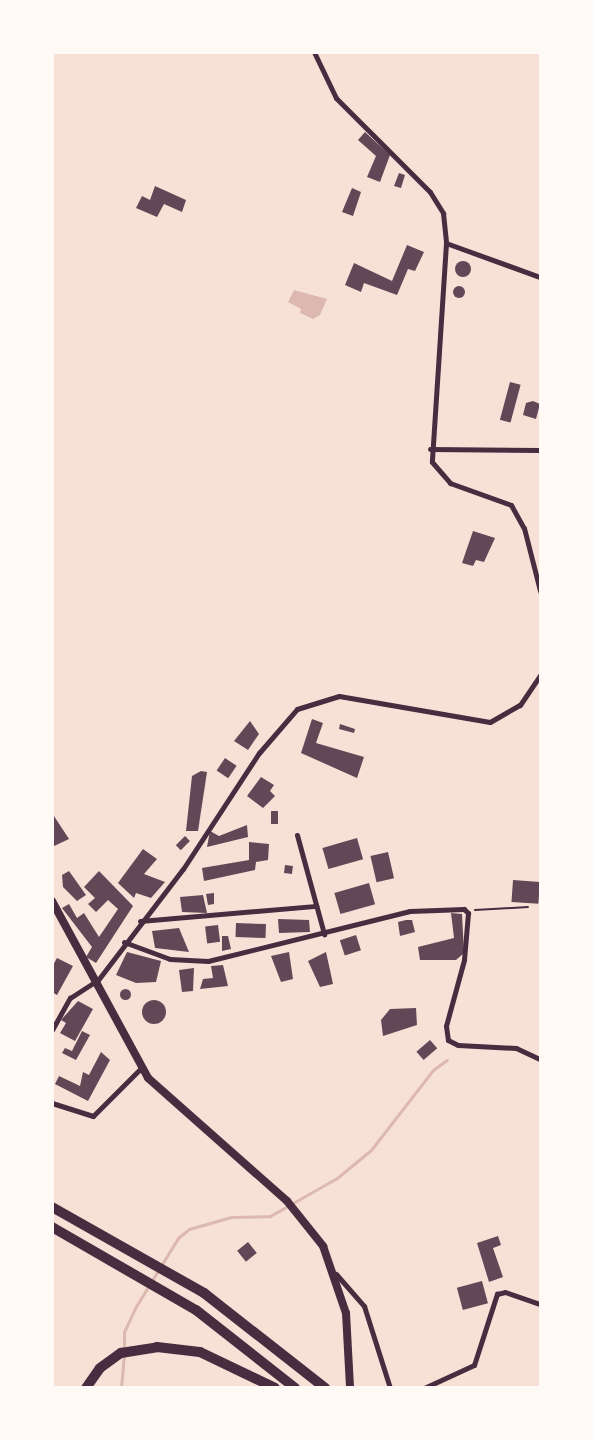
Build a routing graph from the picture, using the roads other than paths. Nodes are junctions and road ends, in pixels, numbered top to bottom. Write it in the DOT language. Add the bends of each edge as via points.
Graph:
graph roads {
  1 [pos="314,52"];
  2 [pos="447,243"];
  3 [pos="540,277"];
  4 [pos="430,450"];
  5 [pos="540,450"];
  6 [pos="540,591"];
  7 [pos="540,675"];
  8 [pos="297,835"];
  9 [pos="52,902"];
  10 [pos="316,906"];
  11 [pos="140,921"];
  12 [pos="324,934"];
  13 [pos="124,942"];
  14 [pos="94,983"];
  15 [pos="52,1030"];
  16 [pos="540,1059"];
  17 [pos="141,1068"];
  18 [pos="52,1103"];
  19 [pos="52,1207"];
  20 [pos="52,1227"];
  21 [pos="336,1274"];
  22 [pos="540,1304"];
  23 [pos="350,1387"];
  24 [pos="86,1388"];
  25 [pos="275,1388"];
  26 [pos="295,1388"];
  27 [pos="325,1388"];
  28 [pos="390,1388"];
  29 [pos="424,1388"];
  1 -- 2 [label="street" via="336,98 439,205"];
  2 -- 3 [label="street"];
  2 -- 4 [label="street"];
  4 -- 5 [label="street"];
  4 -- 6 [label="street" via="435,468 450,483 511,505 524,528"];
  7 -- 11 [label="street" via="520,705 490,722 339,696 306,703 266,744"];
  8 -- 10 [label="street"];
  9 -- 14 [label="main road"];
  10 -- 11 [label="street"];
  10 -- 12 [label="street"];
  11 -- 13 [label="street"];
  12 -- 13 [label="street" via="208,961 170,960"];
  12 -- 16 [label="street" via="410,911 466,910 464,960 446,1026 448,1040 458,1045 516,1048"];
  13 -- 14 [label="street"];
  14 -- 15 [label="street" via="70,998"];
  14 -- 17 [label="main road"];
  17 -- 18 [label="street" via="93,1116"];
  17 -- 21 [label="main road" via="301,1215"];
  19 -- 27 [label="highway" via="204,1293"];
  20 -- 26 [label="highway" via="196,1310"];
  21 -- 23 [label="main road" via="347,1325"];
  21 -- 28 [label="street" via="364,1306"];
  22 -- 29 [label="street" via="506,1292 497,1294 474,1365"];
  24 -- 25 [label="highway" via="121,1353 157,1347 201,1352"];
}
